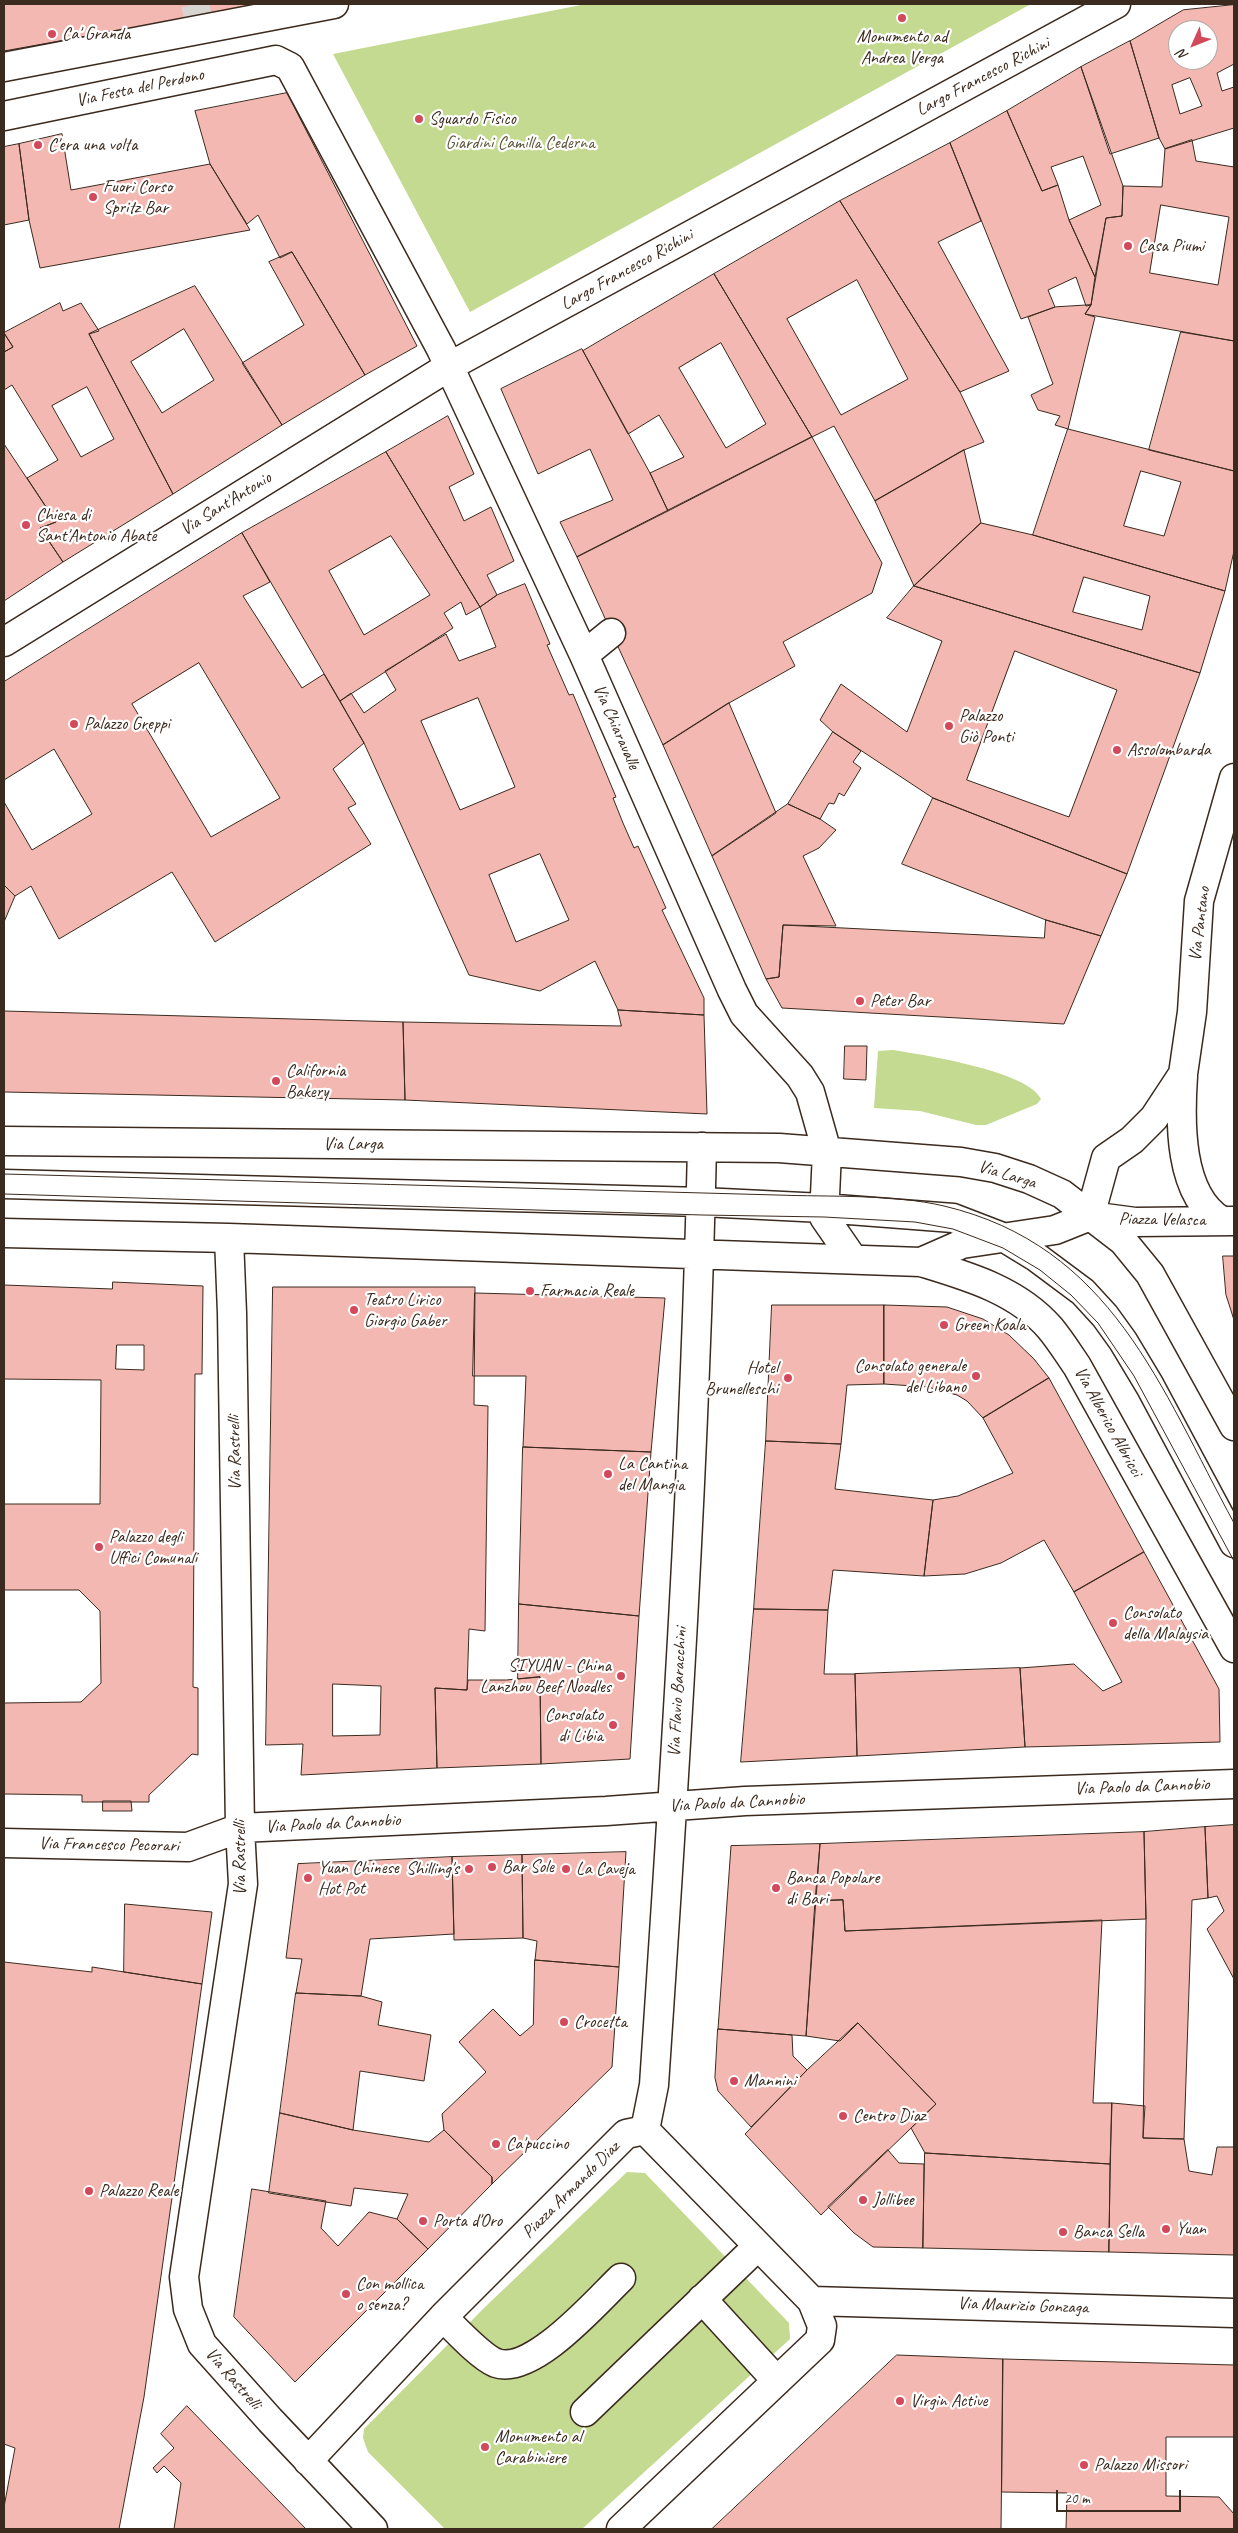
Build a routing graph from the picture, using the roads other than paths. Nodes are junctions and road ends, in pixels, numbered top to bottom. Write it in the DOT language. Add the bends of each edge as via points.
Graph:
graph roads {
  1 [pos="334,4"];
  2 [pos="1116,4"];
  3 [pos="4,67"];
  4 [pos="4,116"];
  5 [pos="450,366"];
  6 [pos="611,633"];
  7 [pos="4,642"];
  8 [pos="584,655"];
  9 [pos="1234,778"];
  10 [pos="1183,1074"];
  11 [pos="4,1141"];
  12 [pos="702,1147"];
  13 [pos="827,1152"];
  14 [pos="4,1184"];
  15 [pos="702,1202"];
  16 [pos="824,1208"];
  17 [pos="1090,1216"];
  18 [pos="1228,1221"];
  19 [pos="4,1233"];
  20 [pos="228,1238"];
  21 [pos="1005,1238"];
  22 [pos="701,1254"];
  23 [pos="853,1259"];
  24 [pos="921,1262"];
  25 [pos="1234,1426"];
  26 [pos="1234,1543"];
  27 [pos="1234,1648"];
  28 [pos="1234,1784"];
  29 [pos="672,1806"];
  30 [pos="240,1828"];
  31 [pos="4,1843"];
  32 [pos="645,2130"];
  33 [pos="758,2246"];
  34 [pos="621,2278"];
  35 [pos="702,2299"];
  36 [pos="812,2301"];
  37 [pos="1234,2313"];
  38 [pos="443,2317"];
  39 [pos="777,2381"];
  40 [pos="585,2412"];
  41 [pos="308,2461"];
  42 [pos="373,2529"];
  43 [pos="621,2529"];
  1 -- 3 [label="street" via="199,22"];
  2 -- 5 [label="street, Largo Francesco Richini"];
  4 -- 5 [label="street, Via Festa del Perdono" via="276,60 290,67"];
  5 -- 7 [label="street, Via Sant'Antonio"];
  5 -- 8 [label="street, Via Chiaravalle"];
  6 -- 8 [label="street"];
  8 -- 13 [label="street, Via Chiaravalle" via="732,990 744,1014 800,1076 815,1106"];
  9 -- 10 [label="street, Via Pantano" via="1199,901 1192,1012"];
  10 -- 17 [label="street, Via Pantano" via="1154,1118 1132,1140 1106,1158"];
  10 -- 18 [label="street, Via Pantano" via="1181,1112 1187,1165 1202,1205 1210,1214"];
  11 -- 12 [label="street, Via Larga"];
  12 -- 13 [label="street, Via Larga"];
  12 -- 15 [label="street"];
  13 -- 16 [label="street"];
  13 -- 17 [label="street, Via Larga" via="961,1162 994,1168 1062,1194"];
  14 -- 15 [label="street"];
  15 -- 16 [label="street"];
  15 -- 22 [label="street"];
  16 -- 21 [label="street" via="953,1218"];
  16 -- 23 [label="street" via="824,1217"];
  17 -- 18 [label="street, Piazza Velasca" via="1135,1222"];
  17 -- 21 [label="street" via="1055,1230"];
  17 -- 25 [label="street" via="1123,1241 1150,1274"];
  19 -- 20 [label="street"];
  20 -- 22 [label="street"];
  20 -- 30 [label="street, Via Rastrelli"];
  21 -- 24 [label="street" via="962,1244"];
  21 -- 26 [label="street" via="1064,1276 1105,1316 1150,1386"];
  22 -- 23 [label="street"];
  22 -- 29 [label="street, Via Flavio Baracchini"];
  23 -- 24 [label="street"];
  24 -- 27 [label="street, Via Alberico Albricci" via="978,1279 1026,1307 1049,1328 1077,1366"];
  28 -- 29 [label="street, Via Paolo da Cannobio"];
  29 -- 30 [label="street, Via Paolo da Cannobio"];
  29 -- 32 [label="street, Via Flavio Baracchini" via="654,2086"];
  30 -- 31 [label="street, Via Francesco Pecorari" via="188,1847"];
  30 -- 41 [label="street, Via Rastrelli" via="243,1884 184,2277 188,2309 202,2344"];
  32 -- 33 [label="street"];
  32 -- 38 [label="street, Piazza Armando Diaz" via="626,2134"];
  33 -- 35 [label="street"];
  33 -- 36 [label="street"];
  34 -- 38 [label="street" via="542,2352 520,2364 496,2363"];
  35 -- 39 [label="street"];
  35 -- 40 [label="street"];
  36 -- 37 [label="street, Via Maurizio Gonzaga"];
  36 -- 39 [label="street" via="822,2326 820,2340"];
  38 -- 41 [label="street, Piazza Armando Diaz"];
  39 -- 43 [label="street"];
  41 -- 42 [label="street"];
}
